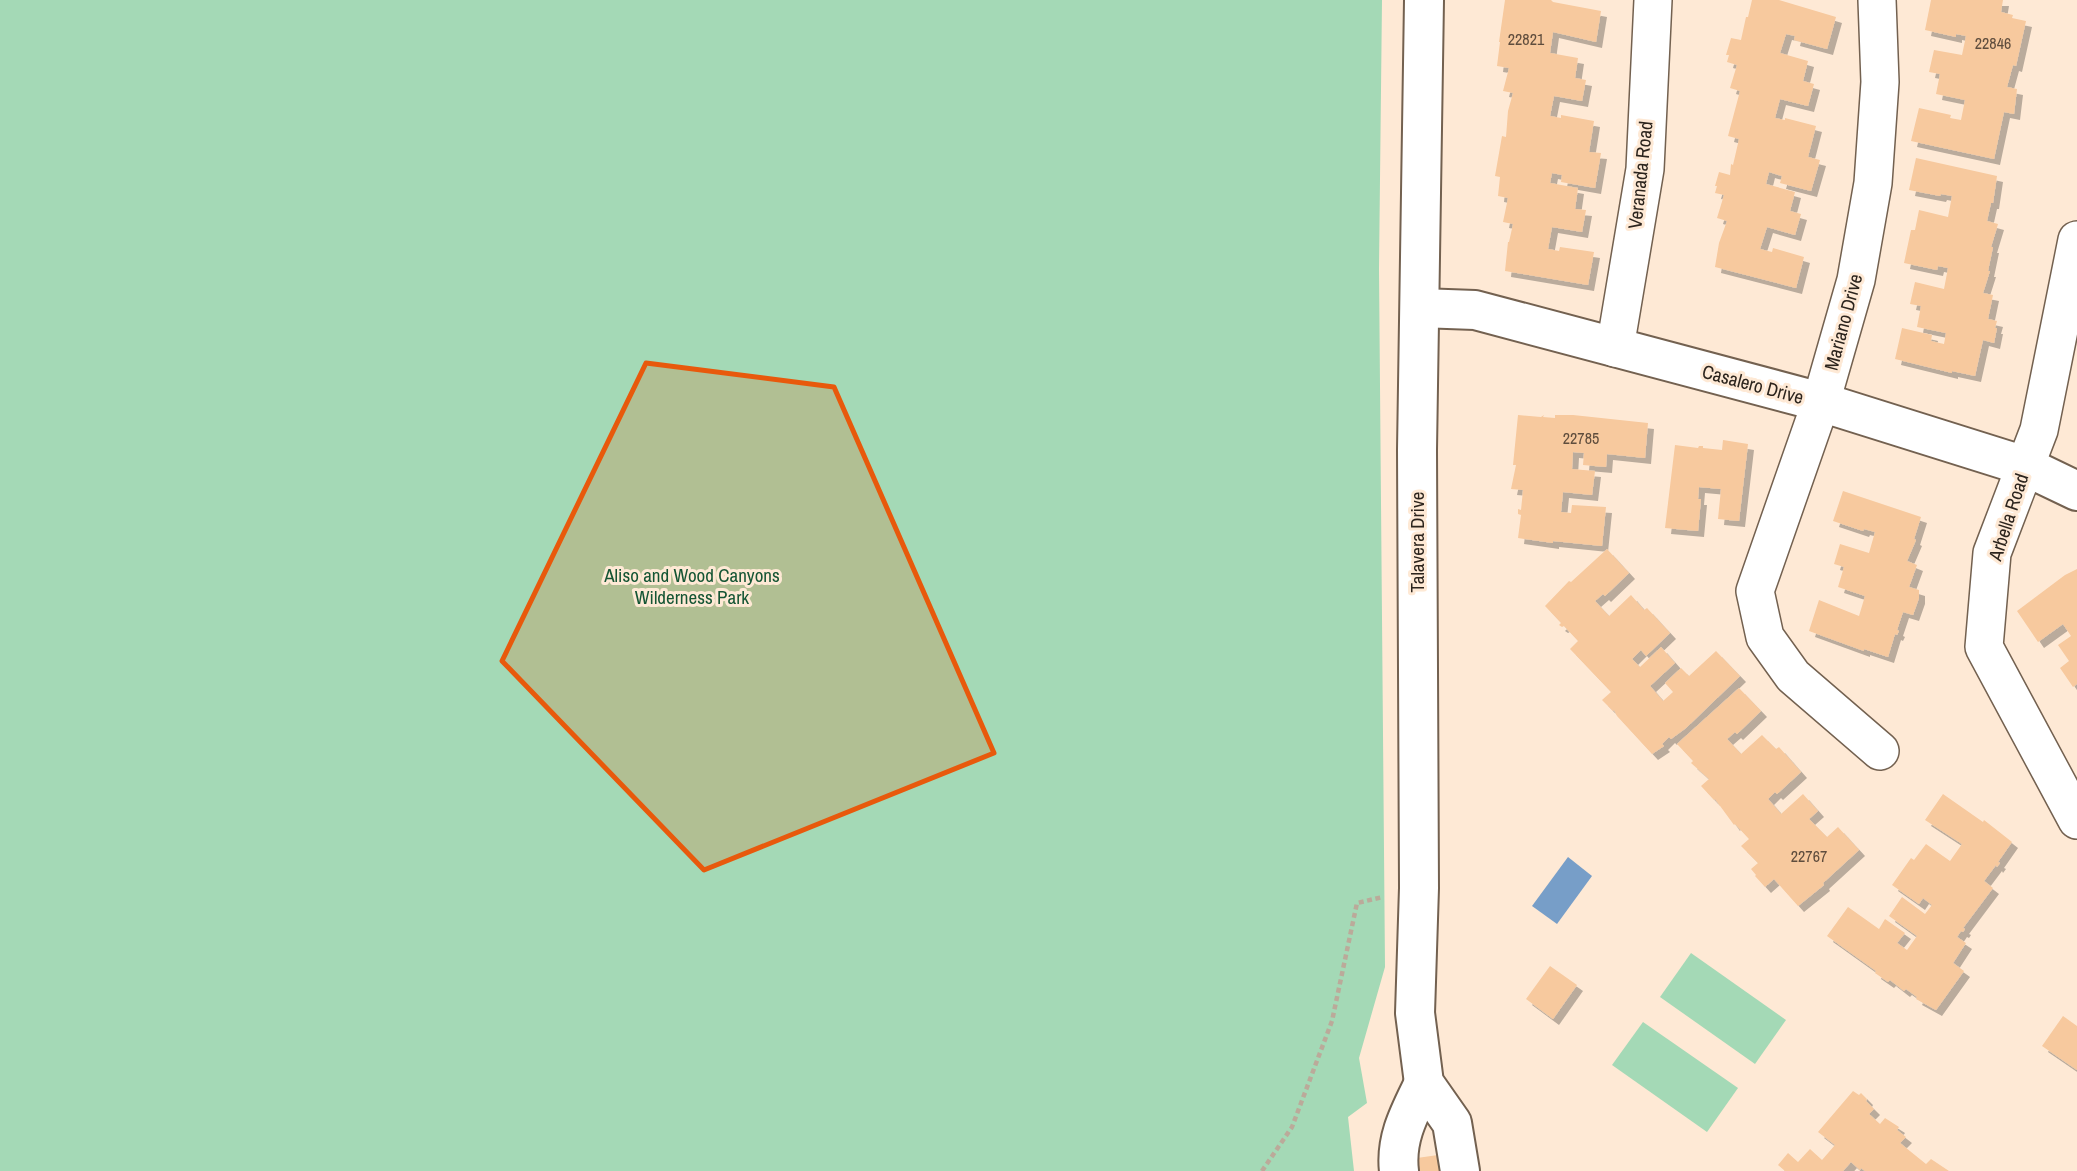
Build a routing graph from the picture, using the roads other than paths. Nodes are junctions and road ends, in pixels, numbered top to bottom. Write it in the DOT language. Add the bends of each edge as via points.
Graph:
graph roads {
  1 [pos="1424,0"];
  2 [pos="1653,0"];
  3 [pos="1877,0"];
  4 [pos="2077,240"];
  5 [pos="1420,308"];
  6 [pos="1615,348"];
  7 [pos="1821,401"];
  8 [pos="2025,466"];
  9 [pos="2077,491"];
  10 [pos="1880,751"];
  11 [pos="2077,820"];
  12 [pos="1424,1083"];
  13 [pos="1399,1171"];
  14 [pos="1460,1171"];
  1 -- 5 [label="street, Talavera Drive"];
  2 -- 6 [label="street, Veranada Road" via="1645,169"];
  3 -- 7 [label="street, Mariano Drive" via="1880,82 1873,183 1856,279"];
  4 -- 8 [label="street, Arbella Road" via="2039,430"];
  5 -- 6 [label="street, Casalero Drive" via="1475,310"];
  5 -- 12 [label="street, Talavera Drive" via="1415,1013"];
  6 -- 7 [label="street, Casalero Drive"];
  7 -- 8 [label="street, Casalero Drive"];
  7 -- 10 [label="street, Mariano Drive" via="1755,591 1765,637 1793,676"];
  8 -- 9 [label="street, Casalero Drive"];
  8 -- 11 [label="street, Arbella Road" via="1992,553 1984,647"];
  12 -- 13 [label="street" via="1397,1152"];
  12 -- 14 [label="street, Talavera Drive" via="1452,1123"];
}
